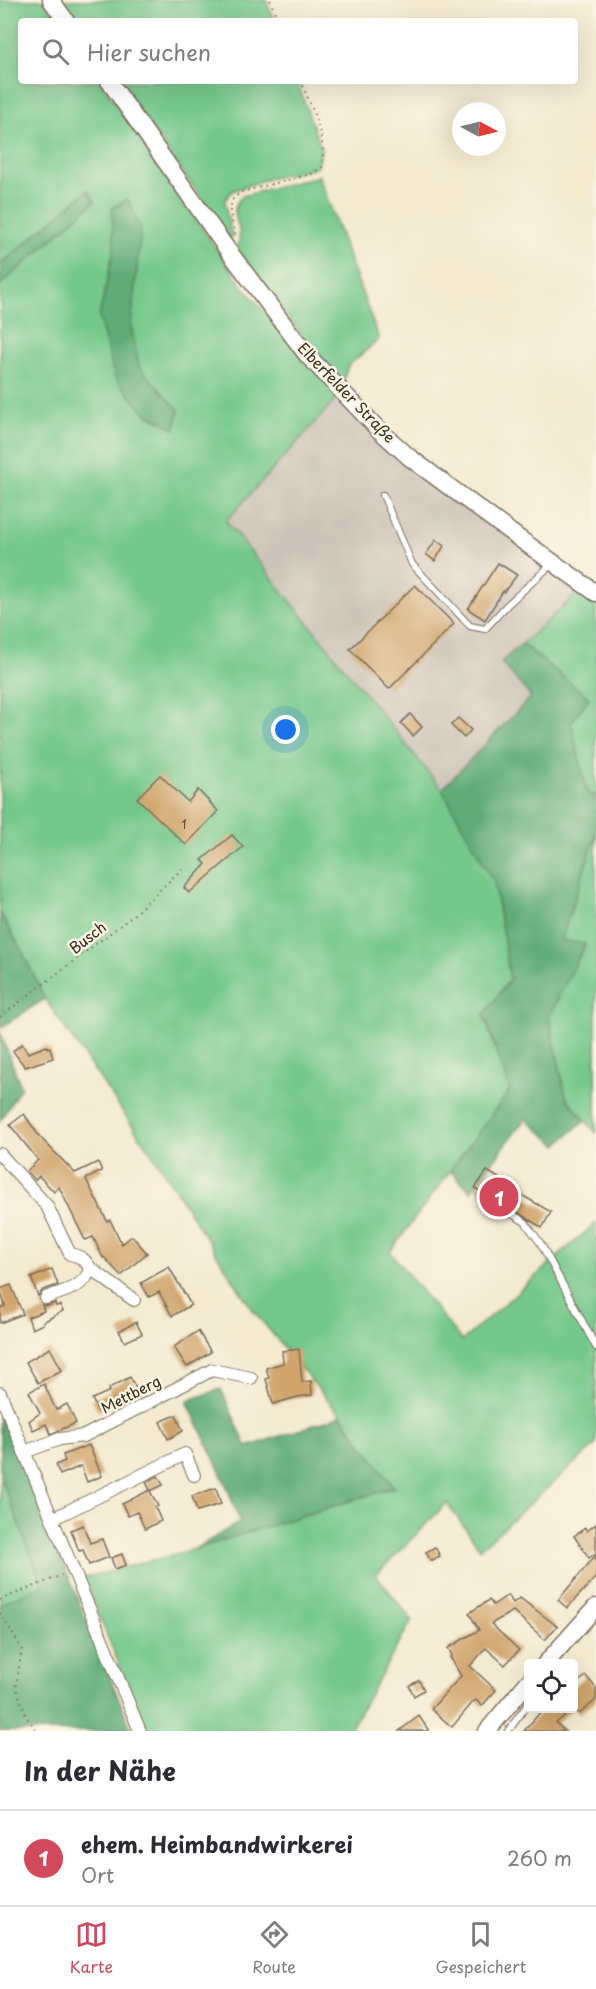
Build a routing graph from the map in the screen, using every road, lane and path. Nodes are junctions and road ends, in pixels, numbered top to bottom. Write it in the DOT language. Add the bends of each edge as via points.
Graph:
graph roads {
  1 [pos="51,0"];
  2 [pos="270,0"];
  3 [pos="64,18"];
  4 [pos="277,18"];
  5 [pos="111,84"];
  6 [pos="302,84"];
  7 [pos="228,249"];
  8 [pos="383,495"];
  9 [pos="554,563"];
  10 [pos="596,592"];
  11 [pos="182,869"];
  12 [pos="0,1017"];
  13 [pos="0,1154"];
  14 [pos="510,1213"];
  15 [pos="90,1268"];
  16 [pos="46,1298"];
  17 [pos="134,1300"];
  18 [pos="596,1347"];
  19 [pos="251,1378"];
  20 [pos="0,1393"];
  21 [pos="24,1452"];
  22 [pos="194,1475"];
  23 [pos="52,1519"];
  24 [pos="73,1571"];
  25 [pos="0,1600"];
  26 [pos="596,1607"];
  27 [pos="0,1613"];
  28 [pos="549,1659"];
  29 [pos="524,1690"];
  30 [pos="524,1709"];
  31 [pos="36,1731"];
  32 [pos="140,1731"];
  33 [pos="487,1731"];
  34 [pos="508,1731"];
  1 -- 3 [label="main road"];
  2 -- 4 [label="path"];
  5 -- 7 [label="main road, Elberfelder Straße"];
  6 -- 7 [label="path" via="320,133 322,167 311,174 242,192 232,200 235,241"];
  7 -- 9 [label="main road, Elberfelder Straße" via="307,355 378,429 409,457"];
  8 -- 9 [label="lane" via="412,564 470,626 485,629"];
  9 -- 10 [label="main road, Elberfelder Straße"];
  11 -- 12 [label="path, Busch" via="130,918"];
  13 -- 15 [label="street" via="47,1206 70,1254 79,1256"];
  14 -- 18 [label="lane" via="525,1222 541,1244"];
  15 -- 16 [label="street" via="82,1283"];
  15 -- 17 [label="street"];
  19 -- 21 [label="street, Mettberg" via="212,1370 84,1436 60,1439"];
  20 -- 21 [label="street"];
  21 -- 23 [label="street"];
  22 -- 23 [label="street" via="185,1454"];
  23 -- 24 [label="street"];
  24 -- 25 [label="path"];
  24 -- 32 [label="street"];
  26 -- 28 [label="main road"];
  27 -- 31 [label="path" via="22,1649 16,1687"];
  29 -- 33 [label="main road"];
  30 -- 34 [label="lane"];
}
